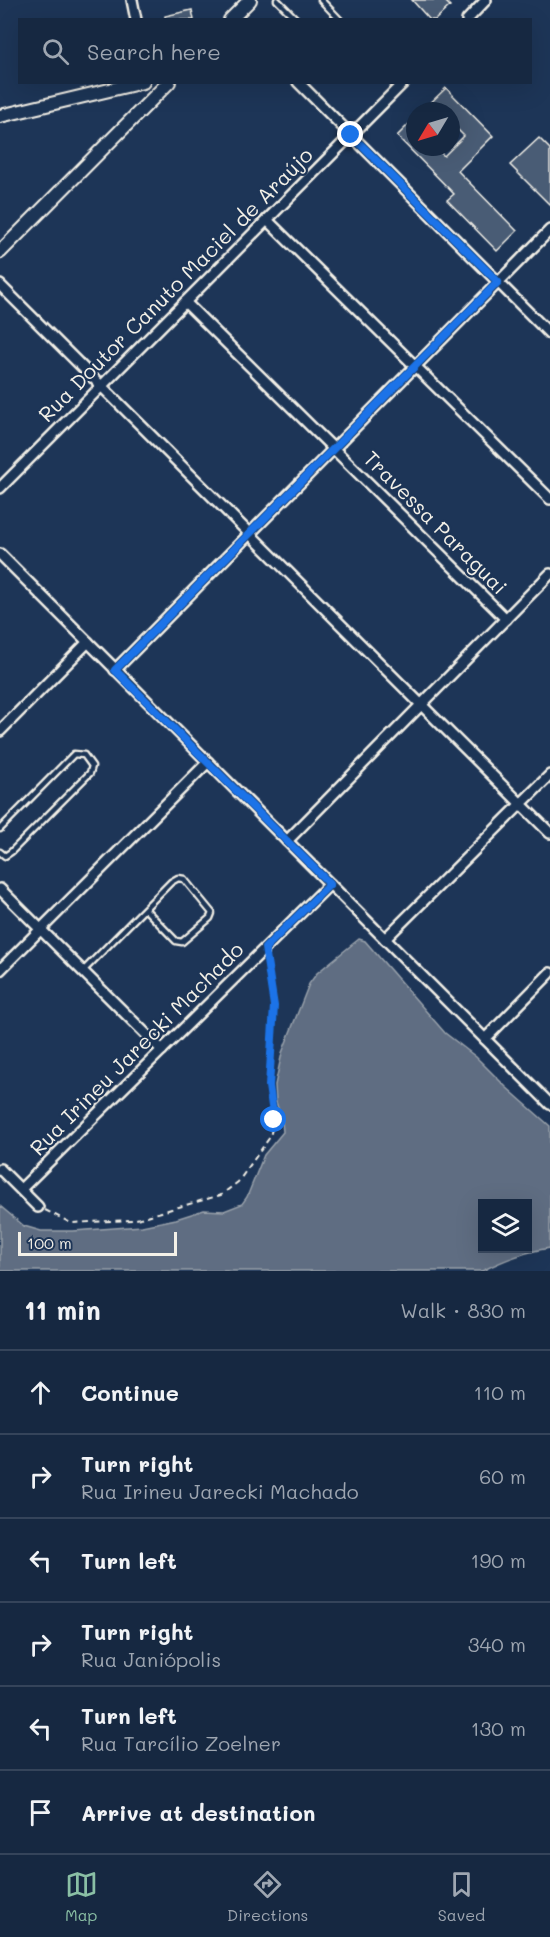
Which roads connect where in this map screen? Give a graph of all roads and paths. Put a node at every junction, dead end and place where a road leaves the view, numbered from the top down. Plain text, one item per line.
1 (132, 0) edge
2 (250, 0) edge
3 (277, 0) edge
4 (321, 0) edge
5 (486, 0) edge
6 (136, 18) edge
7 (233, 18) edge
8 (295, 18) edge
9 (338, 18) edge
10 (469, 18) edge
11 (136, 84) edge
12 (144, 84) edge
13 (300, 84) edge
14 (402, 84) edge
15 (160, 89) edge
16 (0, 116) edge
17 (351, 135) junction
18 (267, 220) junction
19 (550, 230) edge
20 (0, 252) edge
21 (498, 282) junction
22 (0, 285) edge
23 (185, 302) junction
24 (550, 334) edge
25 (415, 366) junction
26 (101, 386) junction
27 (334, 448) junction
28 (0, 488) edge
29 (550, 499) edge
30 (249, 534) junction
31 (0, 554) edge
32 (550, 574) edge
33 (506, 619) junction
34 (88, 642) junction
35 (115, 670) junction
36 (421, 705) junction
37 (0, 731) edge
38 (207, 762) junction
39 (550, 776) edge
40 (521, 804) junction
41 (0, 829) edge
42 (550, 834) edge
43 (287, 841) junction
44 (0, 852) edge
45 (330, 884) junction
46 (0, 889) edge
47 (145, 909) junction
48 (40, 929) junction
49 (385, 939) junction
50 (265, 948) junction
51 (0, 970) edge
52 (83, 971) junction
53 (550, 973) edge
54 (485, 1039) junction
55 (162, 1050) junction
56 (550, 1104) edge
57 (0, 1169) edge
58 (21, 1190) junction
59 (38, 1207) joint

1 - 6 street
2 - 7 street
3 - 8 lane
4 - 9 lane
5 - 10 street
11 - 16 street
12 - 15 street
13 - 17 street
14 - 17 street, Rua Doutor Canuto Maciel de Araújo
15 - 20 street
17 - 18 street, Rua Doutor Canuto Maciel de Araújo
17 - 21 street
18 - 23 street, Rua Doutor Canuto Maciel de Araújo
18 - 25 street
19 - 21 street
21 - 24 street
21 - 25 street
22 - 26 street
23 - 26 street, Rua Doutor Canuto Maciel de Araújo
23 - 27 street, Travessa Paraguai
25 - 27 street
25 - 29 street
26 - 28 street, Rua Doutor Canuto Maciel de Araújo
26 - 30 street
27 - 30 street
27 - 33 street, Travessa Paraguai
30 - 35 street
30 - 36 street
31 - 34 street
32 - 33 street
33 - 36 street
34 - 35 street
34 - 37 street
35 - 38 street
36 - 40 street
36 - 43 street
38 - 43 street
38 - 48 street
39 - 40 street
40 - 42 street
40 - 49 street
41 - 44 lane
43 - 45 street
45 - 49 street
45 - 50 street, Rua Irineu Jarecki Machado
46 - 48 street
47 - 47 lane
47 - 52 lane
48 - 51 street
48 - 52 street
49 - 54 street
50 - 55 street, Rua Irineu Jarecki Machado
50 - 59 path
52 - 55 street
53 - 54 street
54 - 56 street
55 - 58 street, Rua Irineu Jarecki Machado
57 - 58 street
58 - 59 street

